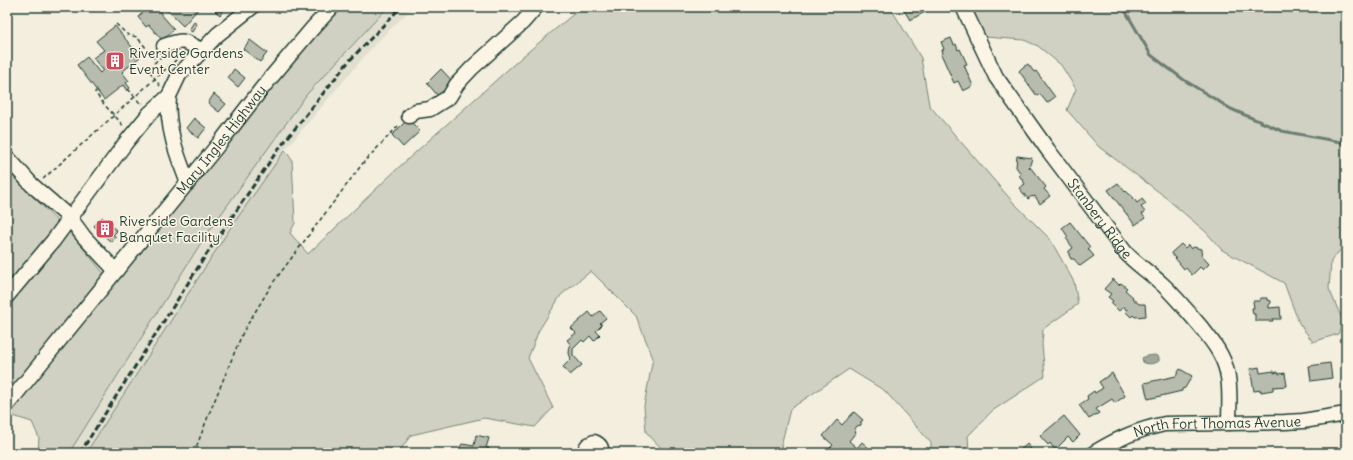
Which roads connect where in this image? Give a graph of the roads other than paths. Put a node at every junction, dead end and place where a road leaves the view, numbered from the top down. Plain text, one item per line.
1 (252, 7) edge
2 (332, 7) edge
3 (536, 7) edge
4 (963, 7) edge
5 (197, 48) junction
6 (164, 51) road end
7 (164, 91) junction
8 (409, 116) road end
9 (7, 157) edge
10 (188, 183) junction
11 (70, 218) junction
12 (116, 271) junction
13 (7, 296) edge
14 (7, 405) edge
15 (1346, 414) edge
16 (1229, 423) junction
17 (587, 453) edge
18 (605, 453) edge
19 (1094, 453) edge

1 - 5 street
2 - 10 street, Mary Ingles Highway
3 - 8 street
4 - 16 street, Stanbery Ridge
5 - 6 street
5 - 7 street
7 - 10 street
7 - 11 street
9 - 11 street
10 - 12 street, Mary Ingles Highway
11 - 12 street
11 - 13 street
12 - 14 street, Mary Ingles Highway
15 - 16 street, North Fort Thomas Avenue
16 - 19 street, North Fort Thomas Avenue
17 - 18 street

